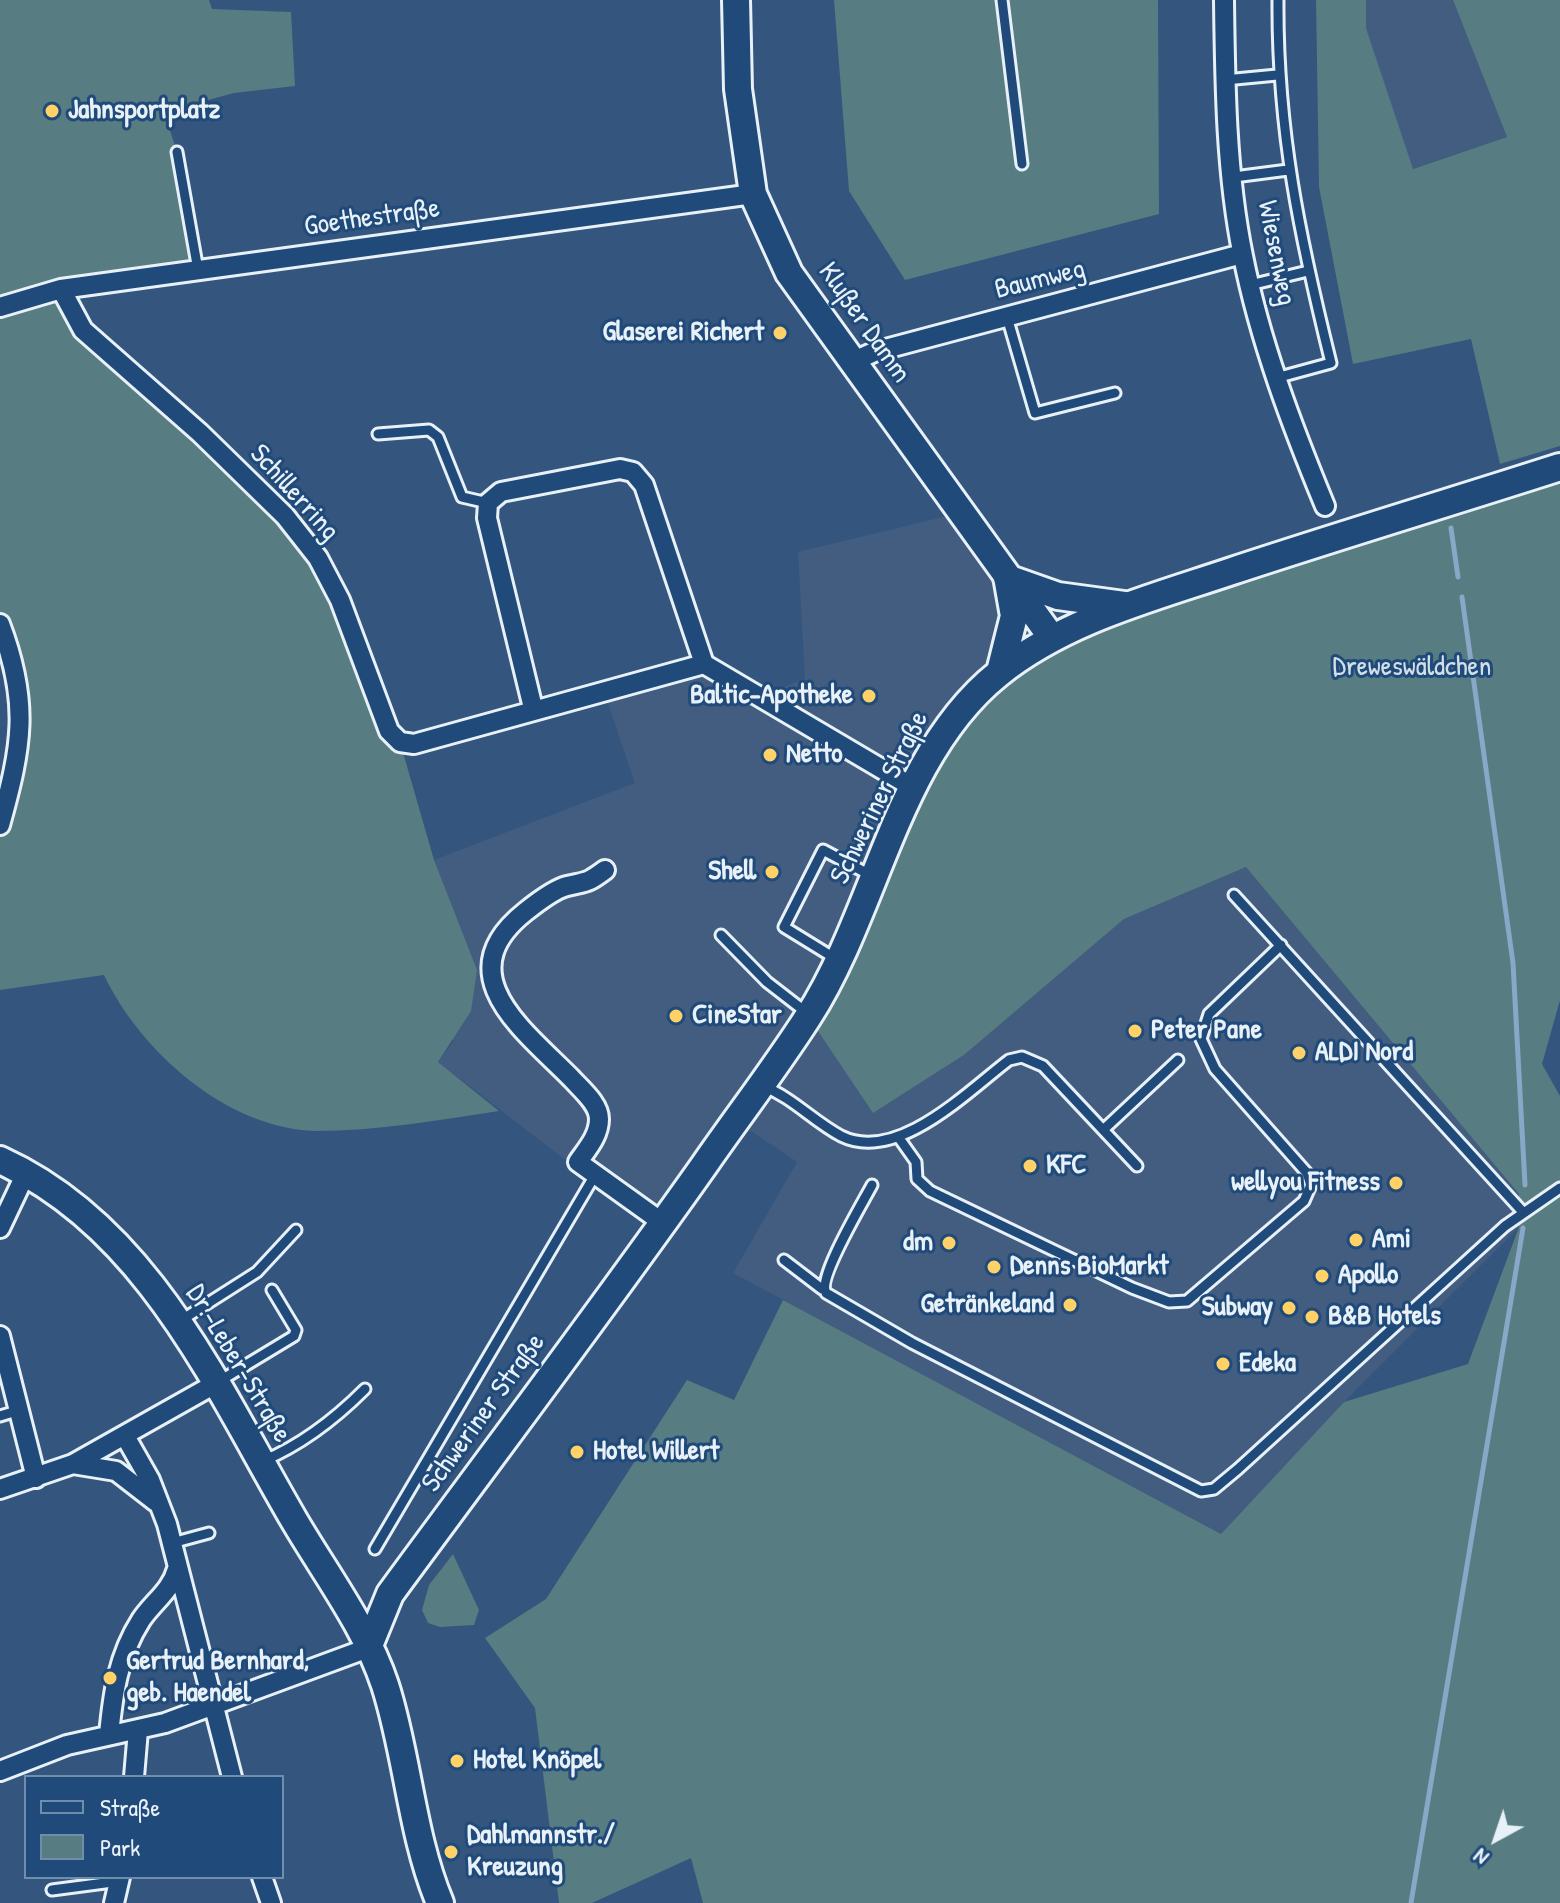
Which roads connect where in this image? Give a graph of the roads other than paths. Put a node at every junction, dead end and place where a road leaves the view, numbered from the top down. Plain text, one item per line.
1 (736, 0) edge
2 (1002, 0) edge
3 (1224, 0) edge
4 (1278, 0) edge
5 (1277, 75) junction
6 (1225, 80) junction
7 (177, 152) dead end
8 (1022, 164) dead end
9 (1288, 170) junction
10 (1234, 177) junction
11 (753, 194) junction
12 (1242, 254) junction
13 (198, 270) junction
14 (1308, 271) junction
15 (1250, 285) junction
16 (61, 289) junction
17 (0, 307) edge
18 (1007, 317) junction
19 (852, 362) junction
20 (1276, 378) junction
21 (1115, 393) dead end
22 (378, 434) dead end
23 (1560, 467) edge
24 (488, 503) junction
25 (1325, 506) dead end
26 (1007, 578) junction
27 (1128, 606) junction
28 (0, 624) edge
29 (1052, 638) junction
30 (704, 664) junction
31 (1000, 672) junction
32 (533, 708) junction
33 (7, 771) edge
34 (914, 788) junction
35 (0, 825) edge
36 (605, 870) dead end
37 (875, 877) junction
38 (1234, 895) dead end
39 (721, 935) dead end
40 (1281, 945) junction
41 (840, 961) junction
42 (810, 1015) junction
43 (1178, 1060) dead end
44 (761, 1085) junction
45 (1103, 1130) junction
46 (899, 1138) junction
47 (0, 1160) edge
48 (1137, 1166) dead end
49 (26, 1173) junction
50 (595, 1175) junction
51 (872, 1185) dead end
52 (1560, 1188) edge
53 (1522, 1211) junction
54 (663, 1223) junction
55 (0, 1228) edge
56 (296, 1230) dead end
57 (784, 1260) dead end
58 (822, 1289) junction
59 (272, 1290) dead end
60 (179, 1322) junction
61 (0, 1336) edge
62 (215, 1384) junction
63 (365, 1389) dead end
64 (20, 1410) junction
65 (0, 1416) edge
66 (125, 1436) junction
67 (260, 1462) junction
68 (73, 1464) junction
69 (36, 1478) junction
70 (0, 1489) edge
71 (161, 1507) junction
72 (209, 1533) dead end
73 (172, 1543) junction
74 (375, 1549) dead end
75 (177, 1569) junction
76 (159, 1598) junction
77 (186, 1607) junction
78 (368, 1648) junction
79 (213, 1706) junction
80 (138, 1730) junction
81 (109, 1735) junction
82 (0, 1771) edge
83 (134, 1775) edge
84 (231, 1775) edge
85 (120, 1879) edge
86 (263, 1879) edge
87 (52, 1890) dead end
88 (114, 1903) edge
89 (271, 1903) edge
90 (440, 1903) edge

1 - 11 main road, Klußer Damm
2 - 8 lane
3 - 6 street, Wiesenweg
4 - 5 lane
5 - 6 lane
5 - 9 lane
6 - 10 street, Wiesenweg
7 - 13 lane
9 - 10 lane
9 - 14 lane
10 - 12 street, Wiesenweg
11 - 13 street, Goethestraße
11 - 19 main road, Klußer Damm
12 - 15 street, Wiesenweg
12 - 18 street, Baumweg
13 - 16 street, Goethestraße
14 - 15 lane
14 - 20 lane
15 - 20 street, Wiesenweg
16 - 17 street, Goethestraße
16 - 32 street, Schillerring
18 - 19 street, Baumweg
18 - 21 lane
19 - 26 main road, Klußer Damm
20 - 25 street, Wiesenweg
22 - 24 lane
23 - 27 main road, Schweriner Straße
24 - 30 street
24 - 32 street
26 - 27 main road
26 - 29 main road, Klußer Damm
26 - 31 main road
27 - 29 main road, Schweriner Straße
28 - 33 street
29 - 31 main road, Schweriner Straße
30 - 32 street, Schillerring
30 - 34 street
31 - 34 main road, Schweriner Straße
33 - 35 street
34 - 37 main road, Schweriner Straße
36 - 50 street
37 - 41 main road, Schweriner Straße
37 - 41 lane
38 - 40 lane
39 - 42 lane
40 - 46 lane
40 - 53 lane
41 - 42 main road, Schweriner Straße
42 - 44 main road, Schweriner Straße
43 - 45 lane
44 - 46 lane
44 - 54 main road, Schweriner Straße
45 - 46 lane
45 - 48 lane
47 - 49 main road, Dr.-Leber-Straße
49 - 55 street
49 - 60 main road, Dr.-Leber-Straße
50 - 54 street
50 - 74 lane
51 - 58 lane
52 - 53 lane
53 - 58 lane
54 - 78 main road, Schweriner Straße
56 - 60 lane
57 - 58 lane
59 - 62 lane
60 - 62 main road, Dr.-Leber-Straße
61 - 64 street
62 - 66 street
62 - 67 main road, Dr.-Leber-Straße
63 - 67 lane
64 - 65 lane
64 - 69 street
66 - 68 street
66 - 71 street
67 - 78 main road, Dr.-Leber-Straße
68 - 69 street
68 - 71 street
69 - 70 street
71 - 73 street
72 - 73 lane
73 - 75 street
75 - 76 street
75 - 77 street
76 - 77 street
76 - 81 street
77 - 79 street
78 - 79 street
78 - 90 main road, Dr.-Leber-Straße
79 - 80 street
79 - 84 street
80 - 81 street
80 - 83 street
81 - 82 street
85 - 87 lane
85 - 88 street
86 - 89 street

